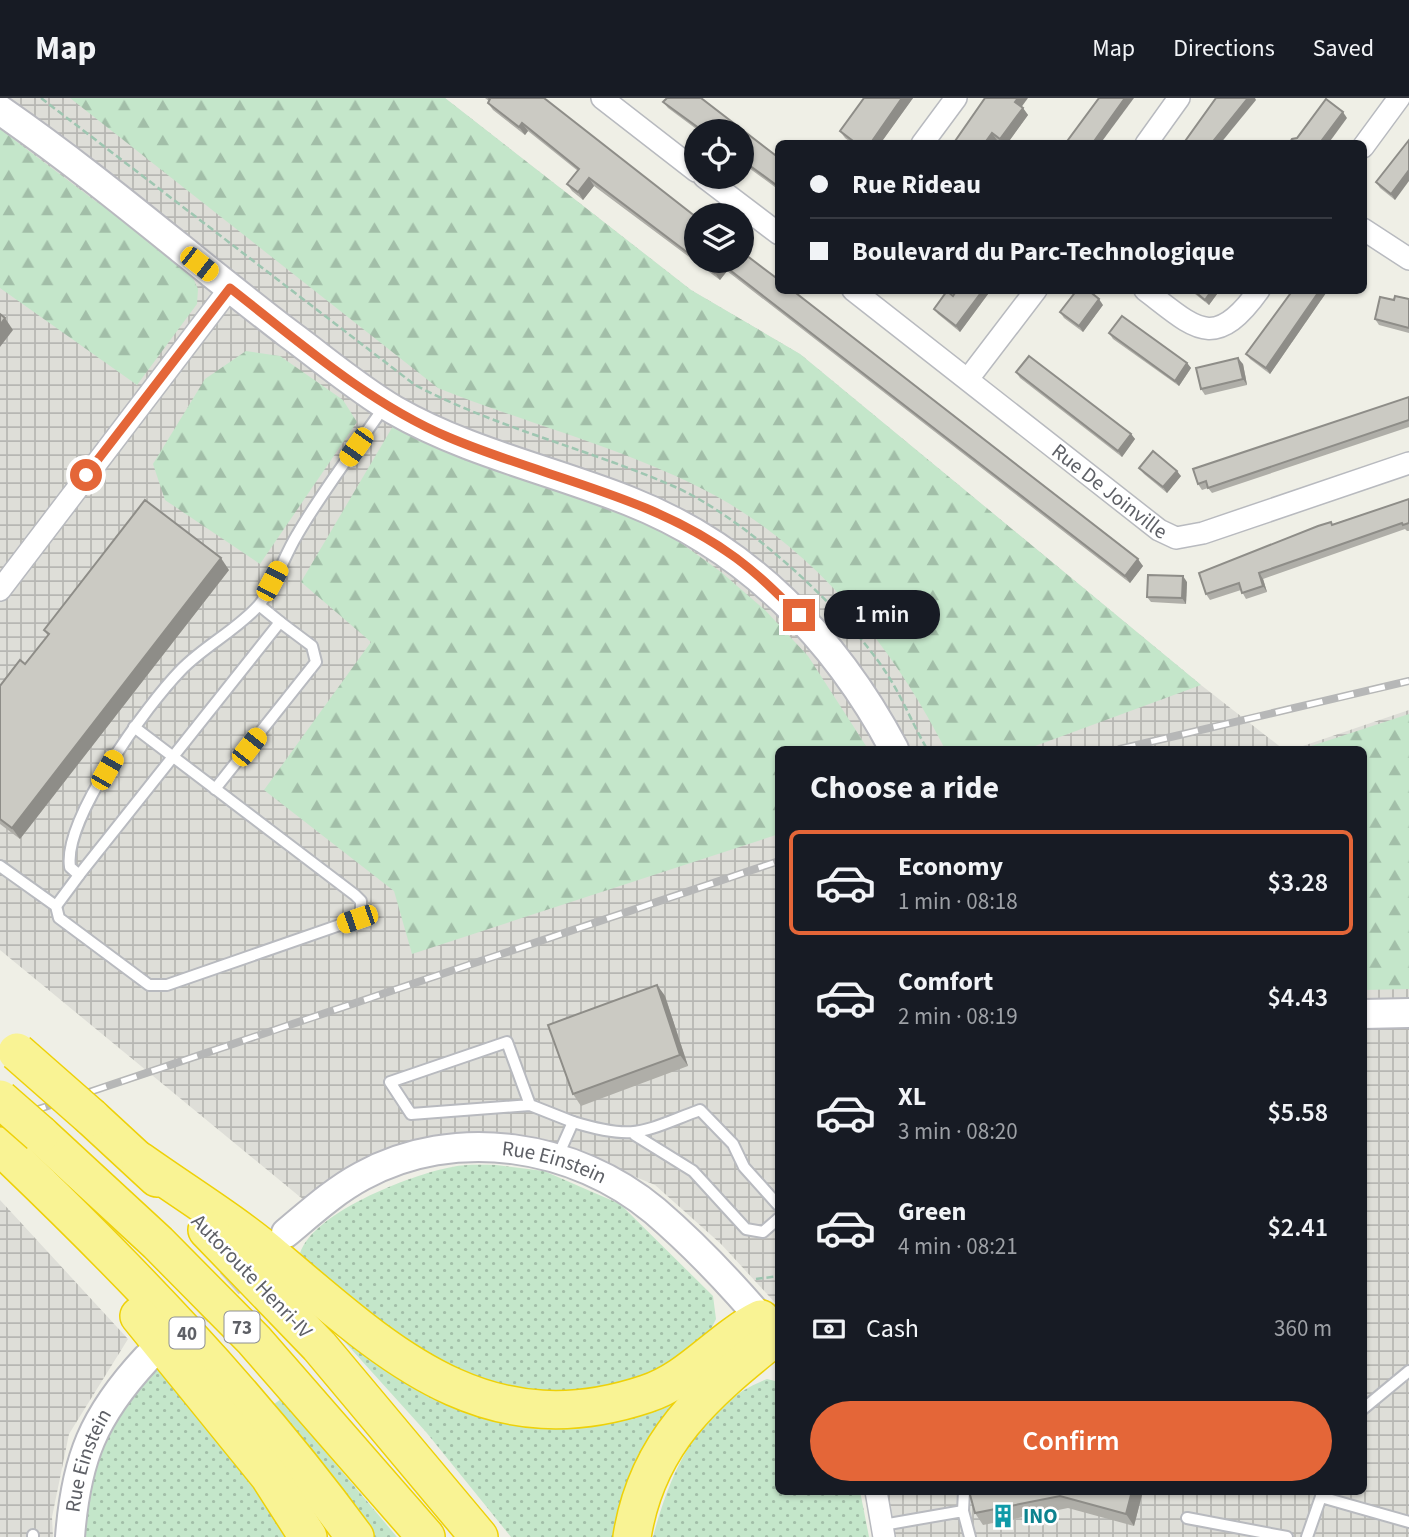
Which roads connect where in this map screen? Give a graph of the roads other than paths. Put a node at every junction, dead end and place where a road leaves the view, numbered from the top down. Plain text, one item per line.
1 (956, 98) edge
2 (1179, 98) edge
3 (1399, 98) edge
4 (615, 102) edge
5 (0, 110) edge
6 (925, 140) edge
7 (1149, 140) edge
8 (1367, 142) edge
9 (684, 161) edge
10 (720, 189) edge
11 (775, 231) edge
12 (1367, 232) edge
13 (1409, 259) edge
14 (230, 288) junction
15 (858, 294) edge
16 (1033, 294) edge
17 (1150, 294) edge
18 (1256, 294) edge
19 (968, 379) junction
20 (386, 404) junction
21 (1409, 463) edge
22 (0, 590) edge
23 (259, 605) junction
24 (280, 622) junction
25 (134, 727) junction
26 (892, 746) edge
27 (173, 756) junction
28 (215, 789) junction
29 (0, 866) edge
30 (79, 875) junction
31 (56, 906) junction
32 (1409, 1013) edge
33 (1367, 1014) edge
34 (8, 1046) edge
35 (0, 1099) edge
36 (530, 1105) junction
37 (573, 1122) junction
38 (635, 1135) junction
39 (0, 1146) edge
40 (557, 1158) junction
41 (140, 1161) junction
42 (0, 1167) edge
43 (775, 1202) edge
44 (775, 1222) edge
45 (286, 1233) dead end
46 (775, 1327) edge
47 (146, 1358) tunnel mouth
48 (1409, 1371) edge
49 (1367, 1406) edge
50 (877, 1495) edge
51 (964, 1495) edge
52 (1322, 1495) edge
53 (1325, 1495) edge
54 (963, 1511) junction
55 (1186, 1518) dead end
56 (1409, 1522) edge
57 (883, 1531) edge
58 (70, 1537) edge
59 (308, 1537) edge
60 (355, 1537) edge
61 (426, 1537) edge
62 (479, 1537) edge
63 (632, 1537) edge
64 (970, 1537) edge
65 (1287, 1537) edge
66 (1307, 1537) edge

1 - 6 street
2 - 7 street
3 - 8 street
4 - 9 street
5 - 14 street
10 - 11 street
12 - 13 street
14 - 20 street
14 - 22 street
15 - 19 street, Rue De Joinville
16 - 19 street
17 - 18 street
19 - 21 street, Rue De Joinville
20 - 23 lane
20 - 26 street
23 - 24 lane
23 - 25 lane
24 - 27 lane
24 - 28 lane
25 - 27 lane
25 - 30 lane
27 - 28 lane
27 - 30 lane
28 - 31 lane
29 - 31 lane
30 - 31 lane
32 - 33 street
34 - 41 highway, Autoroute Henri-IV, bridge
35 - 61 highway, Autoroute Henri-IV / 73, bridge
36 - 36 lane
36 - 37 lane
37 - 38 lane
37 - 40 lane
38 - 43 lane
38 - 44 lane
39 - 60 highway, 40
40 - 45 street, Rue Einstein
40 - 46 street, Rue Einstein
41 - 46 highway
41 - 62 highway, Autoroute Henri-IV
42 - 59 highway
46 - 63 highway
47 - 58 street, Rue Einstein
48 - 49 lane
50 - 57 street
51 - 54 lane
52 - 66 lane
53 - 56 lane
54 - 57 lane
54 - 64 lane
55 - 65 lane

